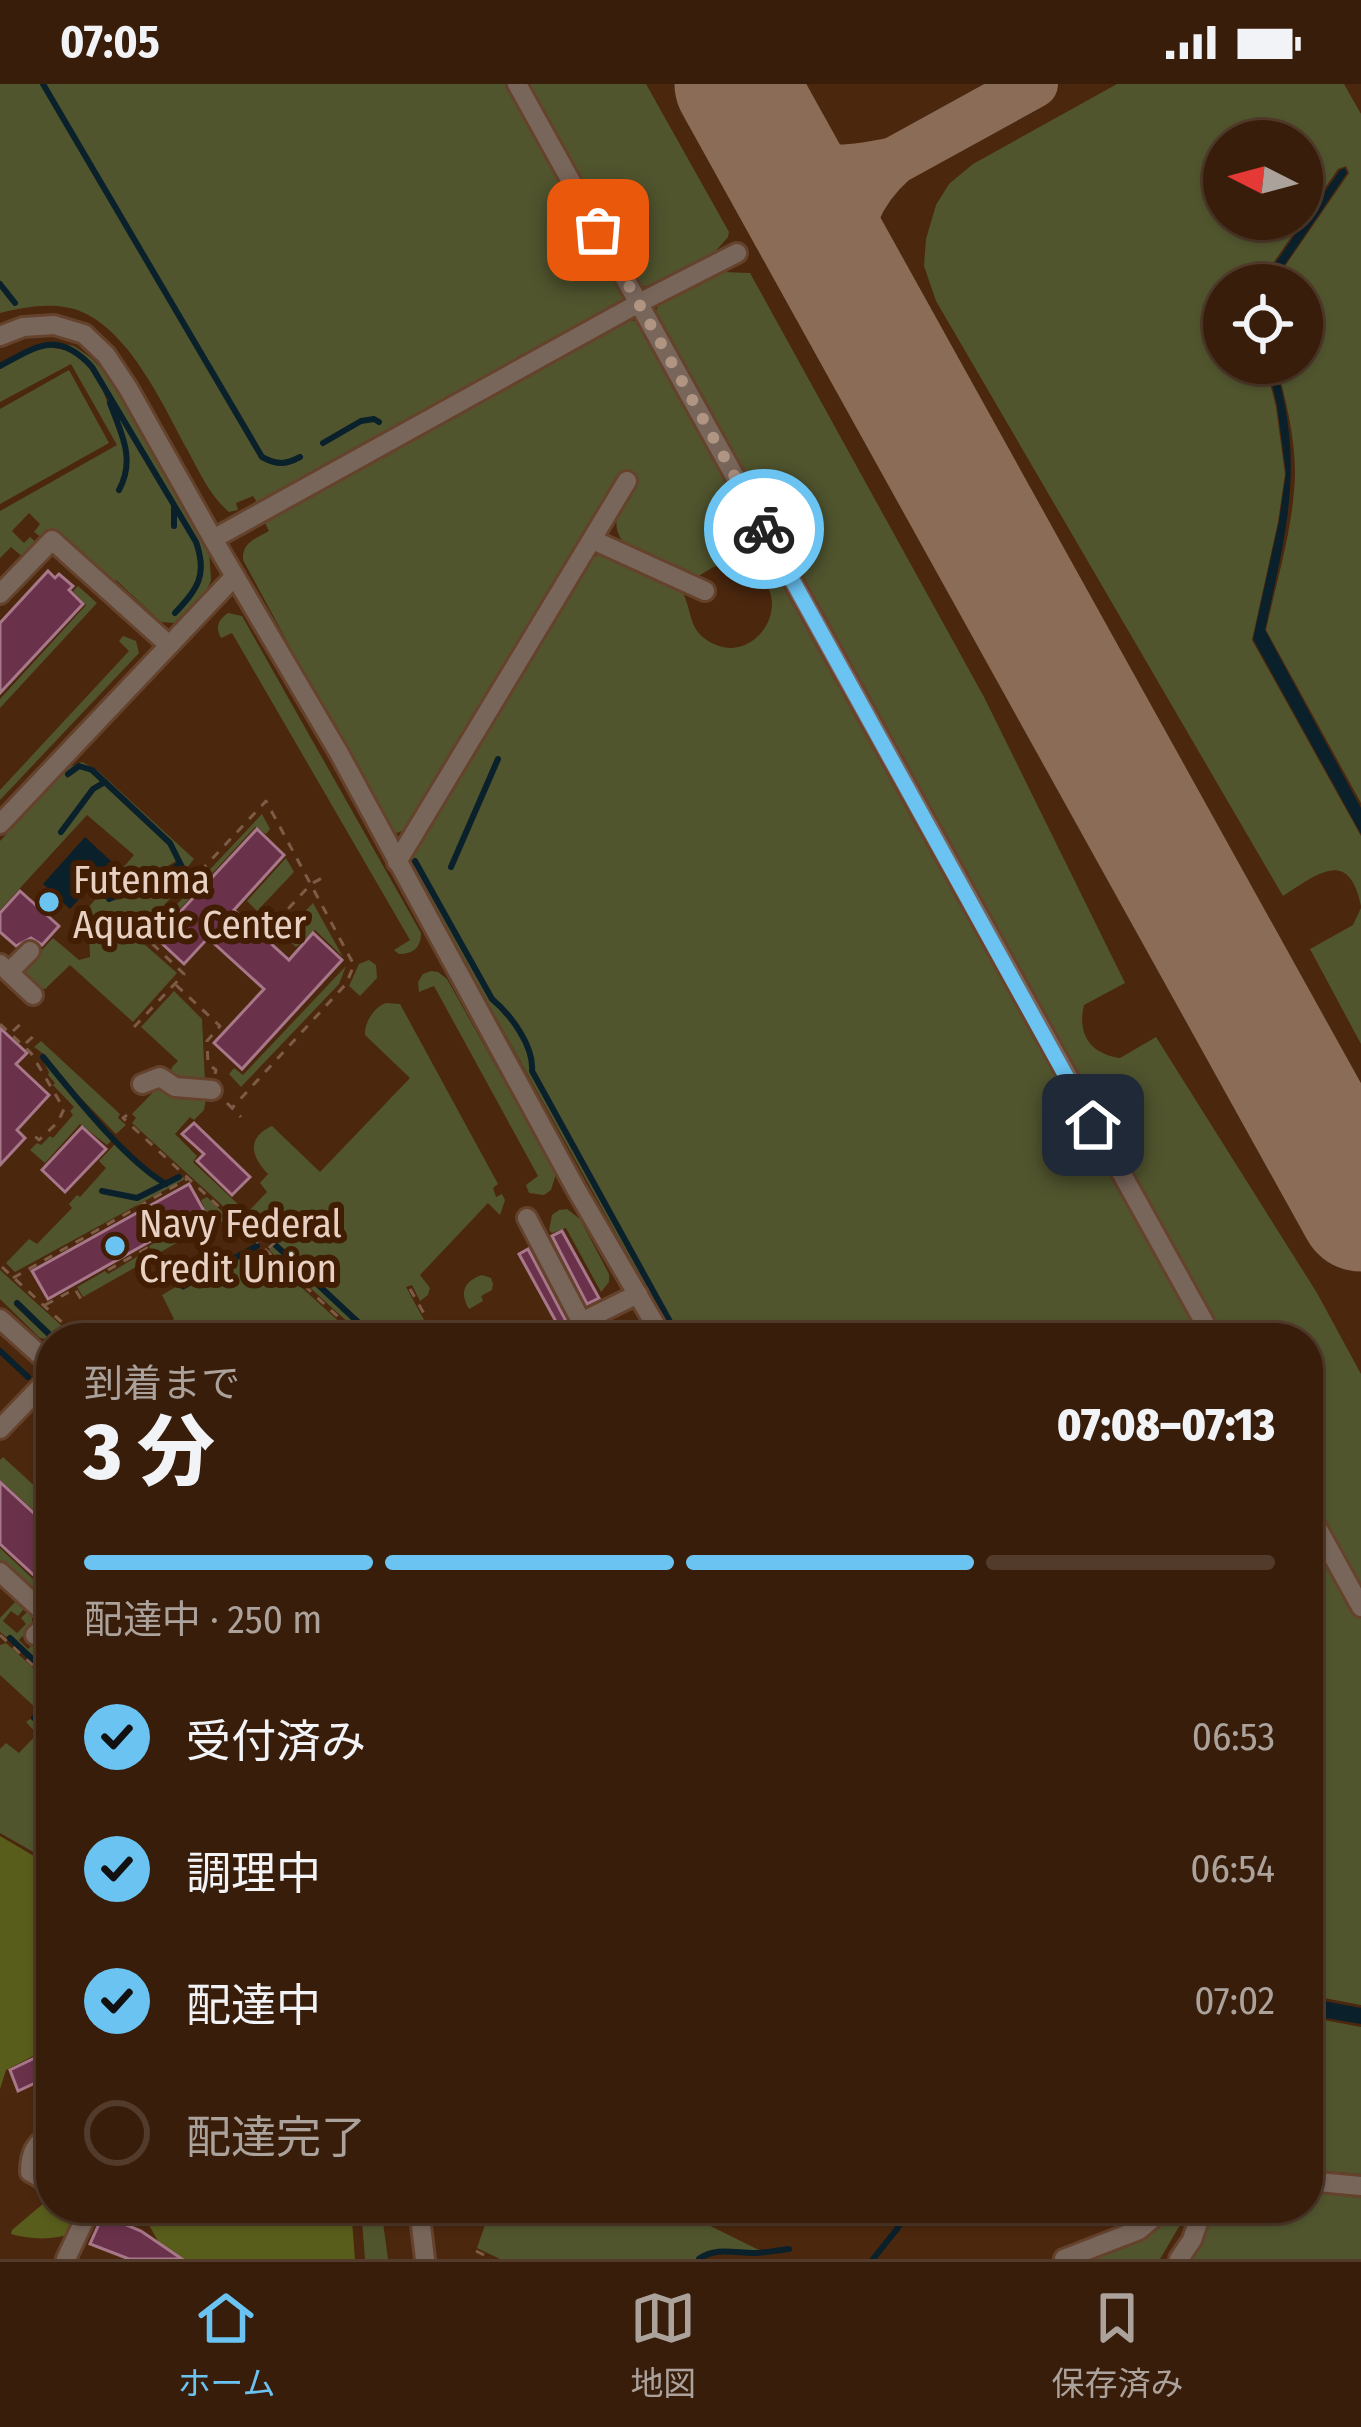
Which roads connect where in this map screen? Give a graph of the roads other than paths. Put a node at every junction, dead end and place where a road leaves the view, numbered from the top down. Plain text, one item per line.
1 (517, 84) edge
2 (737, 253) dead end
3 (639, 303) junction
4 (0, 337) edge
5 (627, 481) dead end
6 (213, 539) junction
7 (593, 540) junction
8 (235, 576) junction
9 (705, 592) dead end
10 (0, 594) edge
11 (169, 645) junction
12 (0, 824) edge
13 (397, 862) junction
14 (30, 951) dead end
15 (4, 968) edge
16 (33, 995) dead end
17 (142, 1084) dead end
18 (212, 1090) road end
19 (527, 1218) dead end
20 (638, 1294) junction
21 (0, 1319) edge
22 (582, 1323) edge
23 (596, 1323) edge
24 (652, 1323) edge
25 (1205, 1323) edge
26 (36, 1351) edge
27 (36, 1392) edge
28 (0, 1429) edge
29 (1323, 1538) edge
30 (0, 1572) edge
31 (36, 1605) edge
32 (1361, 1606) edge
33 (36, 2144) edge
34 (36, 2175) edge
35 (1323, 2182) edge
36 (1361, 2186) edge
37 (83, 2223) edge
38 (421, 2223) edge
39 (1147, 2223) edge
40 (1198, 2223) edge
41 (66, 2259) edge
42 (425, 2259) edge
43 (1064, 2259) edge
44 (1180, 2259) edge

1 - 3 street
2 - 3 street
3 - 6 street
3 - 25 street
4 - 6 street
5 - 7 street
6 - 8 street
7 - 9 street
7 - 13 street
8 - 11 street
8 - 13 street
10 - 11 street
11 - 12 street
13 - 20 street
14 - 15 street
15 - 16 street
17 - 18 street
19 - 22 street
20 - 23 street
20 - 24 street
21 - 26 street
27 - 28 street
29 - 32 street
30 - 31 street
33 - 34 street
35 - 36 street
37 - 41 street
38 - 42 street
39 - 43 street
40 - 44 street

